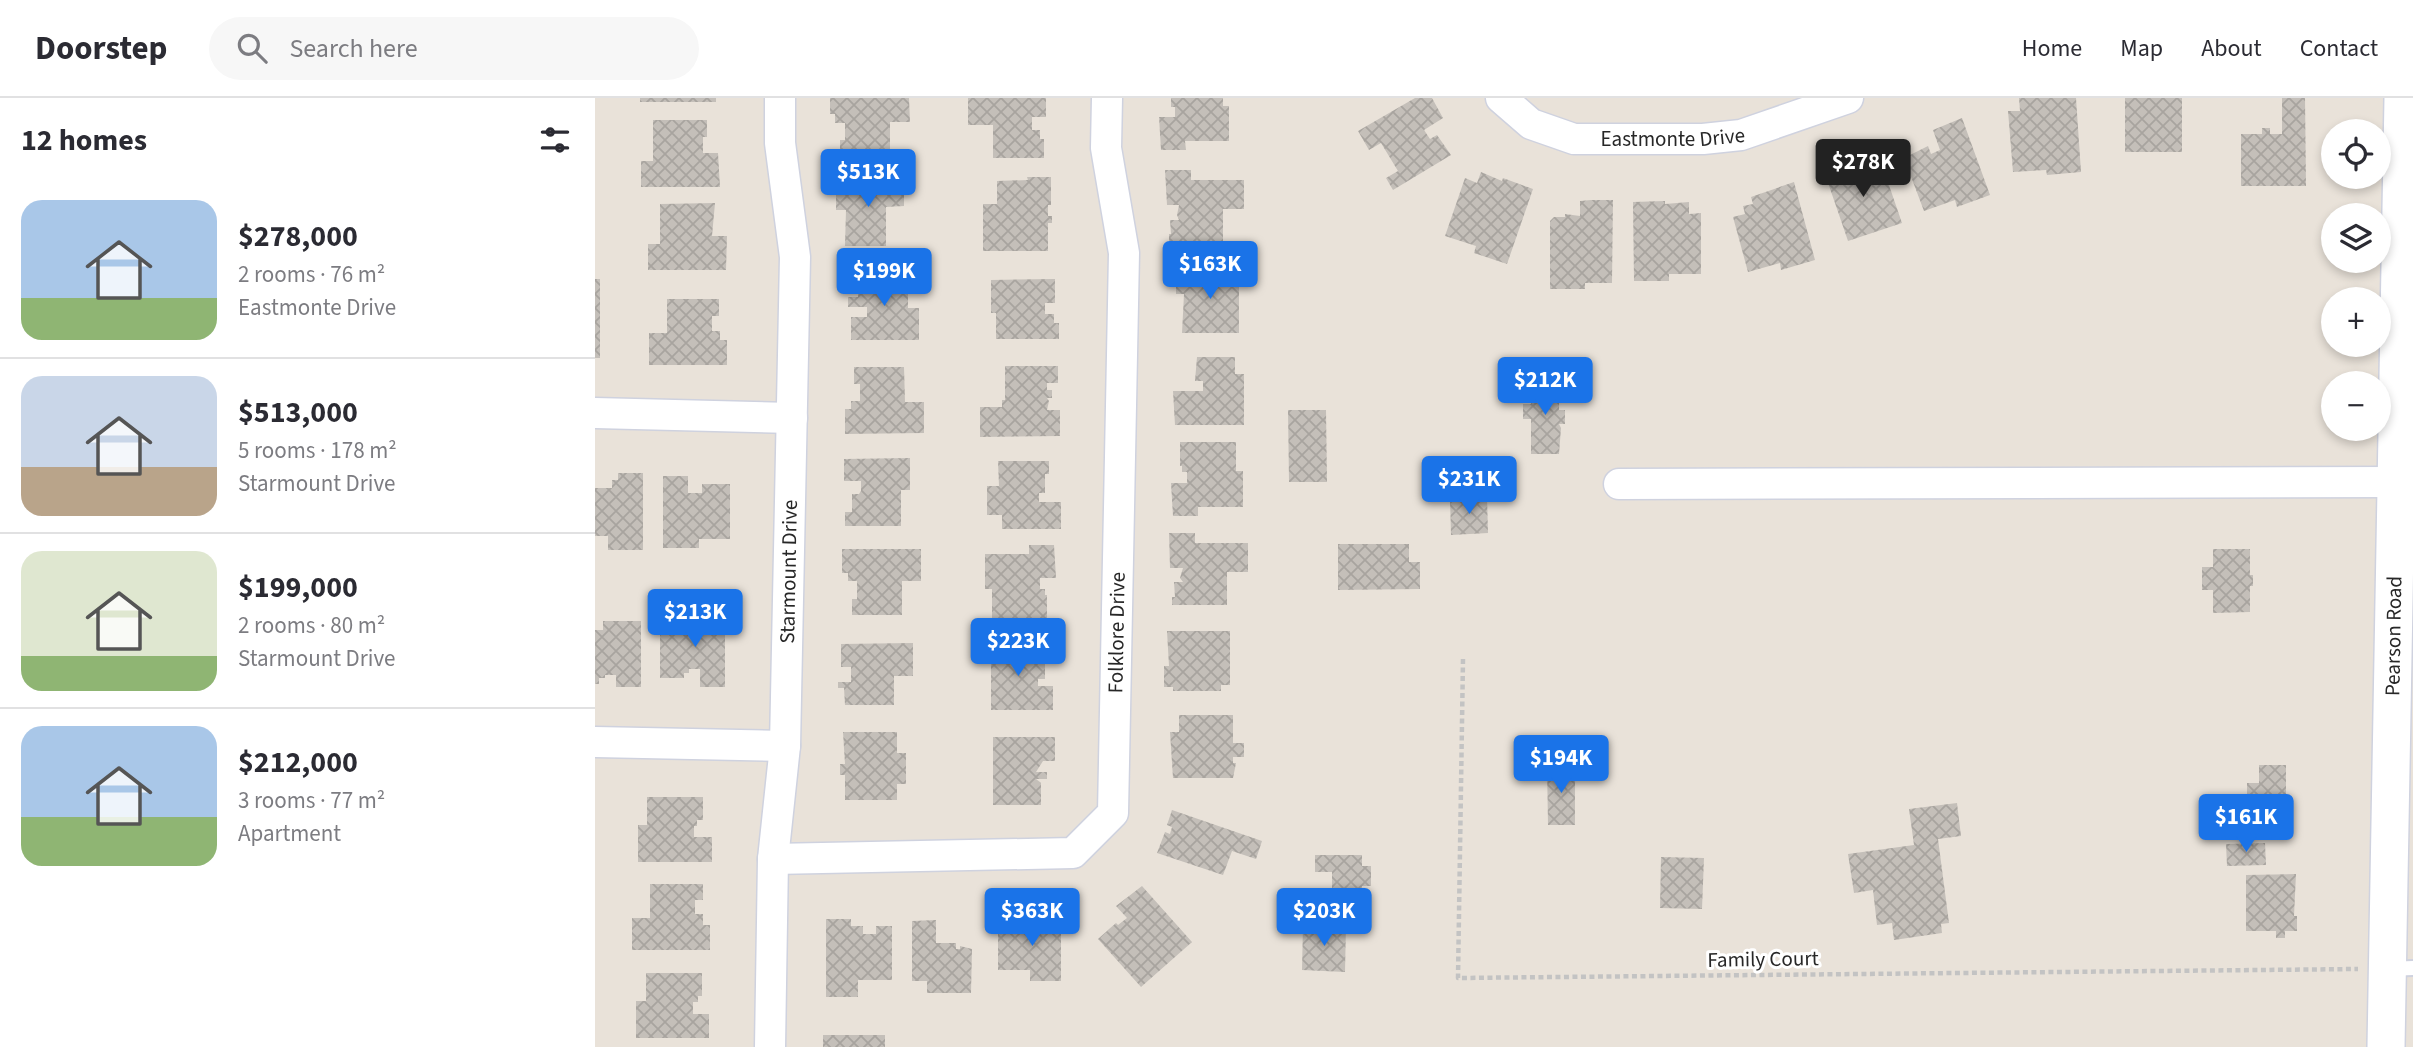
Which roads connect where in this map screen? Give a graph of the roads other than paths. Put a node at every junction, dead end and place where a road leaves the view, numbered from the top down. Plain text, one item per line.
1 (781, 98) edge
2 (1107, 98) edge
3 (1501, 98) edge
4 (1848, 98) edge
5 (2403, 98) edge
6 (595, 413) edge
7 (792, 418) junction
8 (2397, 482) junction
9 (1619, 484) dead end
10 (2403, 608) edge
11 (595, 742) edge
12 (785, 746) junction
13 (773, 859) junction
14 (2400, 969) edge
15 (770, 1047) edge
16 (2386, 1047) edge

1 - 7 street, Starmount Drive
2 - 13 street, Folklore Drive
3 - 4 street, Eastmonte Drive
5 - 8 street, Pearson Road
6 - 7 street
7 - 12 street, Starmount Drive
8 - 9 street
8 - 10 street, Pearson Road
10 - 14 street, Pearson Road
11 - 12 street
12 - 13 street, Starmount Drive
13 - 15 street, Starmount Drive
14 - 16 street, Pearson Road

